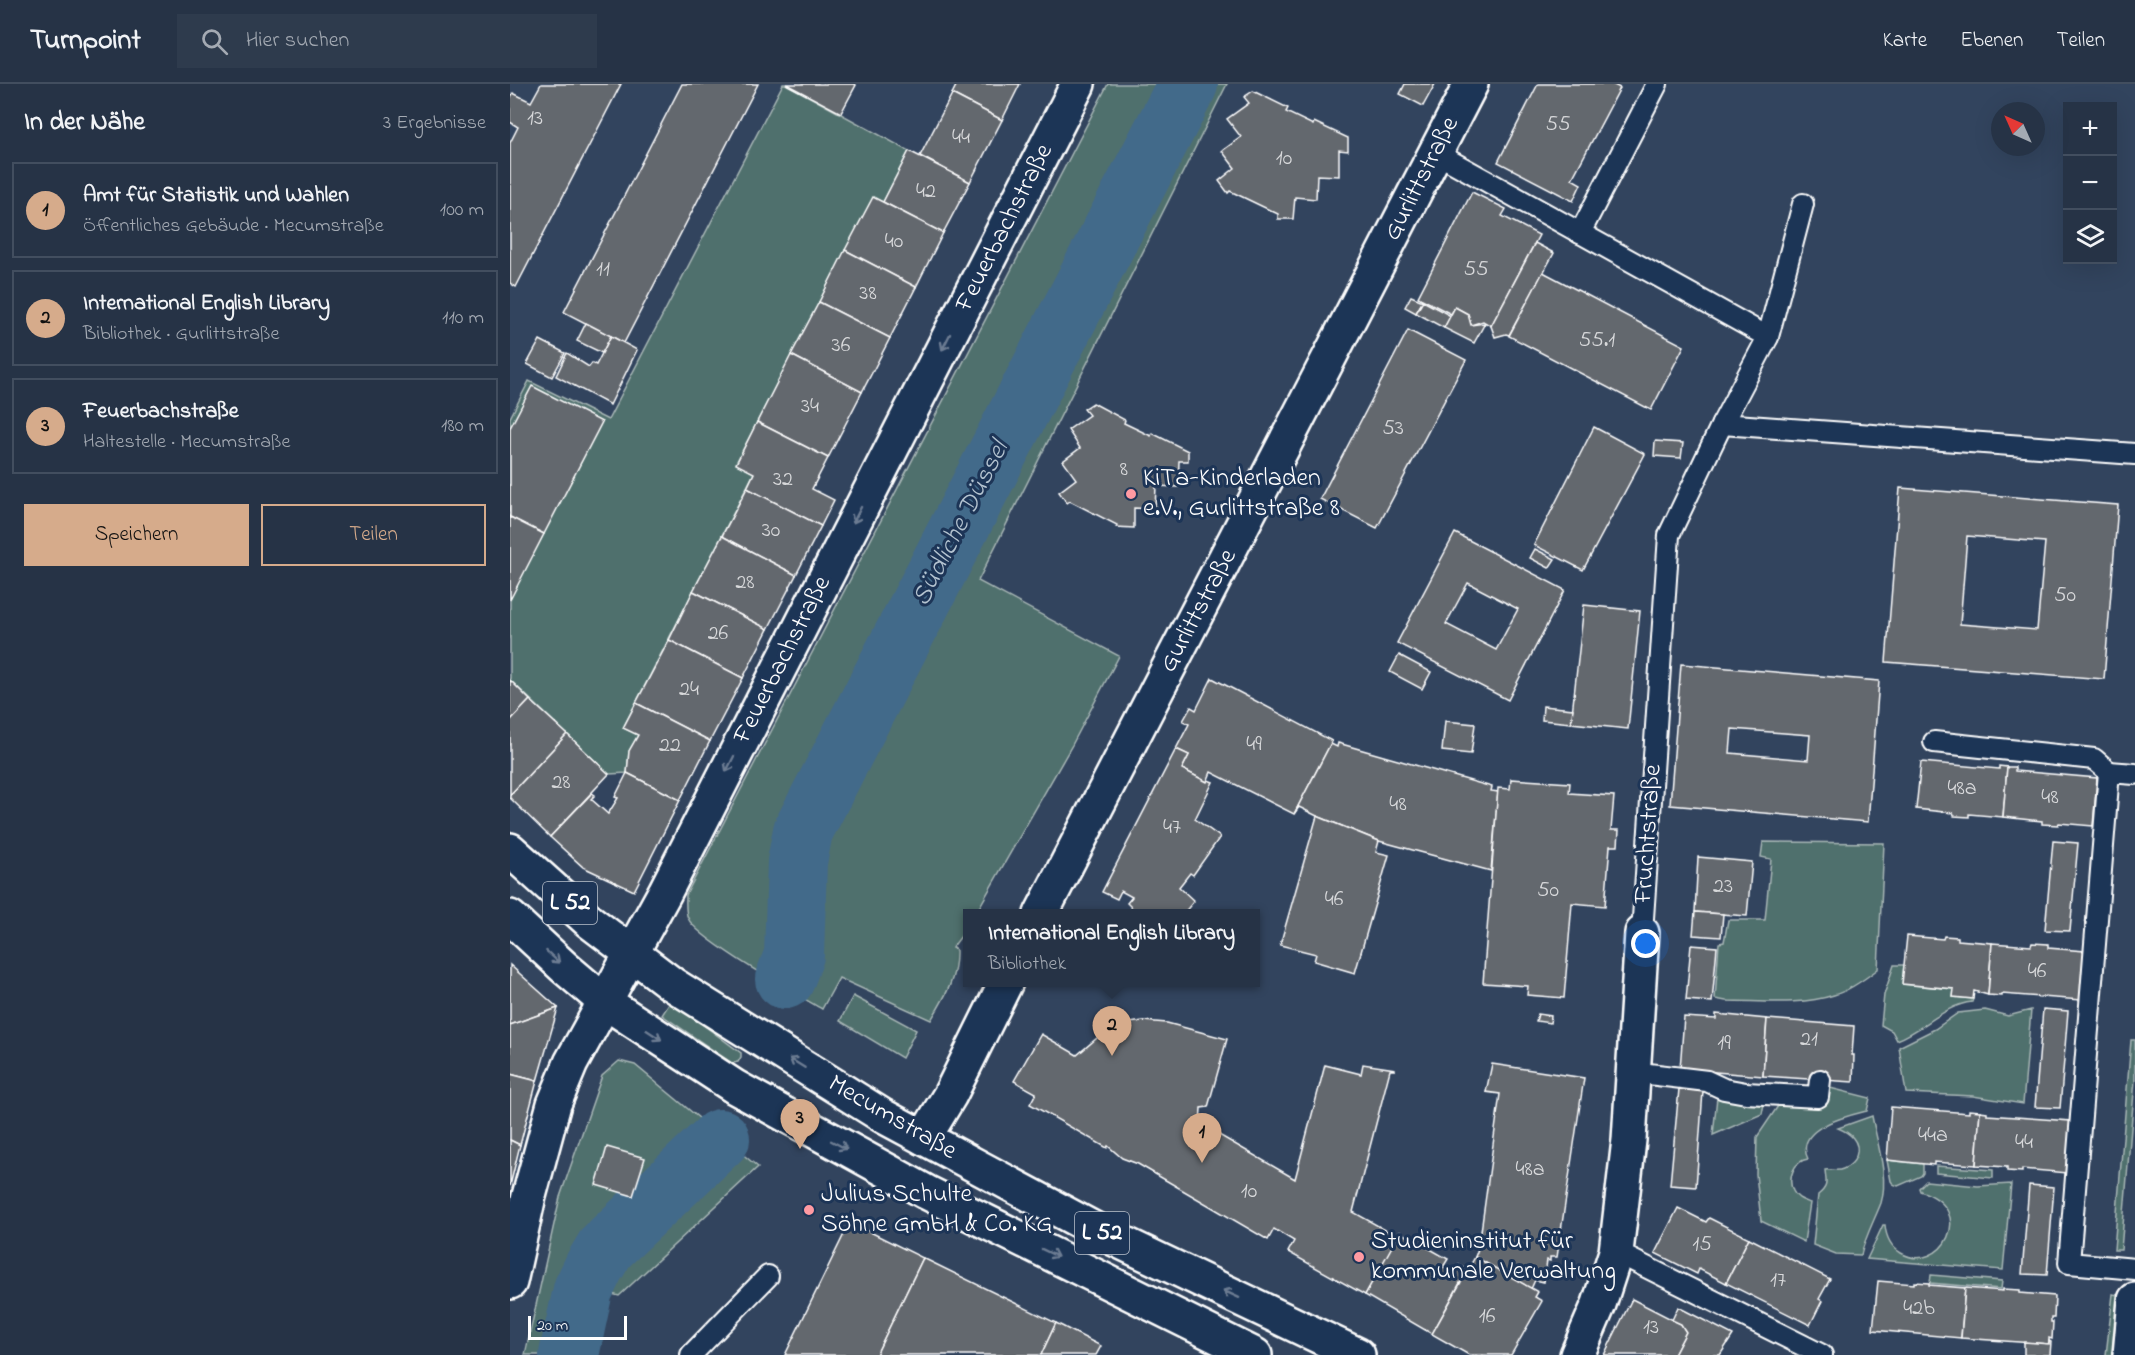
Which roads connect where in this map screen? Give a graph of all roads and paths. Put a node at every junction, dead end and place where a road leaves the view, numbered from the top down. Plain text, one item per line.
1 (1078, 84) edge
2 (1472, 84) edge
3 (1657, 84) edge
4 (1436, 153) junction
5 (1803, 204) dead end
6 (1580, 233) junction
7 (1768, 337) junction
8 (1722, 424) junction
9 (2135, 454) edge
10 (1934, 742) dead end
11 (2109, 772) junction
12 (2135, 774) edge
13 (510, 850) edge
14 (1044, 909) edge
15 (510, 917) edge
16 (1642, 933) joint
17 (632, 954) junction
18 (1004, 987) edge
19 (605, 1002) junction
20 (1632, 1072) junction
21 (1820, 1080) dead end
22 (924, 1138) junction
23 (1616, 1252) junction
24 (2135, 1269) edge
25 (768, 1276) dead end
26 (510, 1282) edge
27 (2135, 1300) edge
28 (692, 1355) edge
29 (1255, 1355) edge
30 (1358, 1355) edge
31 (1577, 1355) edge
32 (1822, 1355) edge
33 (2130, 1355) edge

1 -> 17 street, Feuerbachstraße
2 - 4 street, Gurlittstraße
3 - 6 lane
4 - 6 lane
4 - 14 street, Gurlittstraße
5 - 7 lane, Fruchtstraße
6 - 7 lane
7 - 8 lane, Fruchtstraße
8 - 9 lane
8 - 16 lane, Fruchtstraße
10 - 11 lane
11 - 12 lane
11 - 24 lane
13 - 17 street, L 52
15 -> 19 street, L 52
16 - 20 street, Fruchtstraße
17 - 19 street, Feuerbachstraße
22 -> 17 street, Mecumstraße / L 52
18 - 22 street
19 - 26 street, Feuerbachstraße
19 -> 29 street, Mecumstraße / L 52
20 - 21 lane
20 - 23 street, Fruchtstraße
30 -> 22 street, Mecumstraße / L 52
23 - 31 street, Fruchtstraße
23 - 32 lane
25 - 28 lane
27 - 33 street

